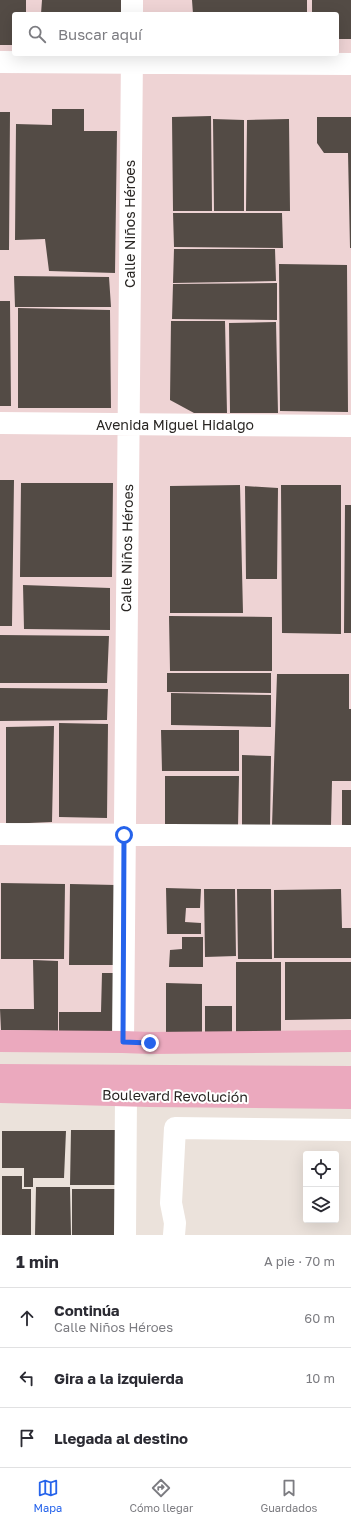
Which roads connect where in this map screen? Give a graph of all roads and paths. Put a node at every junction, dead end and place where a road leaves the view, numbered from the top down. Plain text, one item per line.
1 (132, 0) edge
2 (132, 12) edge
3 (132, 58) edge
4 (0, 62) edge
5 (351, 64) edge
6 (0, 423) edge
7 (128, 424) junction
8 (351, 426) edge
9 (0, 834) edge
10 (124, 835) junction
11 (351, 836) edge
12 (351, 1041) edge
13 (0, 1042) edge
14 (123, 1042) junction
15 (0, 1060) edge
16 (351, 1062) edge
17 (0, 1075) edge
18 (351, 1077) edge
19 (0, 1092) edge
20 (126, 1096) junction
21 (351, 1098) edge
22 (351, 1130) edge
23 (125, 1235) edge
24 (174, 1235) edge

1 - 2 street
3 - 4 street
3 - 5 street
3 - 7 street, Calle Niños Héroes
6 - 7 street, Avenida Miguel Hidalgo
7 - 8 street, Avenida Miguel Hidalgo
7 - 10 street, Calle Niños Héroes
9 - 10 street
10 - 11 street
10 - 14 street, Calle Niños Héroes
12 - 14 main road
13 - 14 main road
15 - 16 main road
17 - 18 main road, Boulevard Revolución
19 - 20 main road, Boulevard Revolución
20 - 21 main road, Boulevard Revolución
20 - 23 street
22 - 24 street

